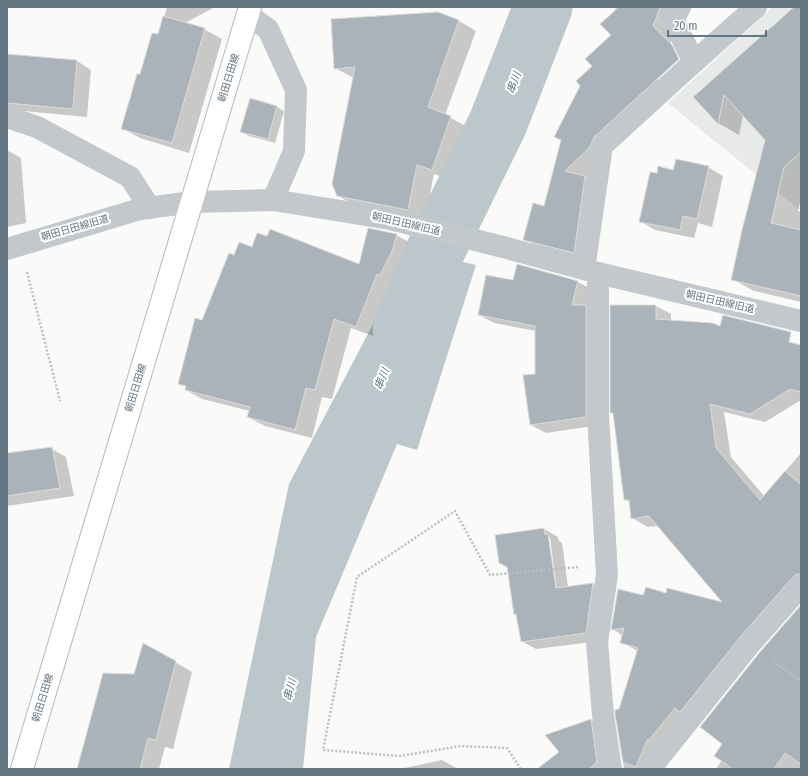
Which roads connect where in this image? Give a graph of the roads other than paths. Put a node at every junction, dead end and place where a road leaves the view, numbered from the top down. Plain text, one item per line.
1 (680, 7) edge
2 (756, 7) edge
3 (249, 11) edge
4 (694, 62) junction
5 (7, 118) edge
6 (273, 200) junction
7 (192, 202) junction
8 (150, 208) junction
9 (14, 247) edge
10 (591, 271) junction
11 (801, 321) edge
12 (801, 586) edge
13 (22, 769) edge
14 (611, 769) edge
15 (650, 769) edge

1 - 4 street
2 - 4 street
3 - 6 street
3 - 7 main road, 朝田日田線
4 - 10 street
5 - 8 street
6 - 7 street, 朝田日田線旧道
6 - 10 street, 朝田日田線旧道
7 - 8 street, 朝田日田線旧道
7 - 13 main road, 朝田日田線
8 - 9 street, 朝田日田線旧道
10 - 11 street, 朝田日田線旧道
10 - 14 street
12 - 15 street

